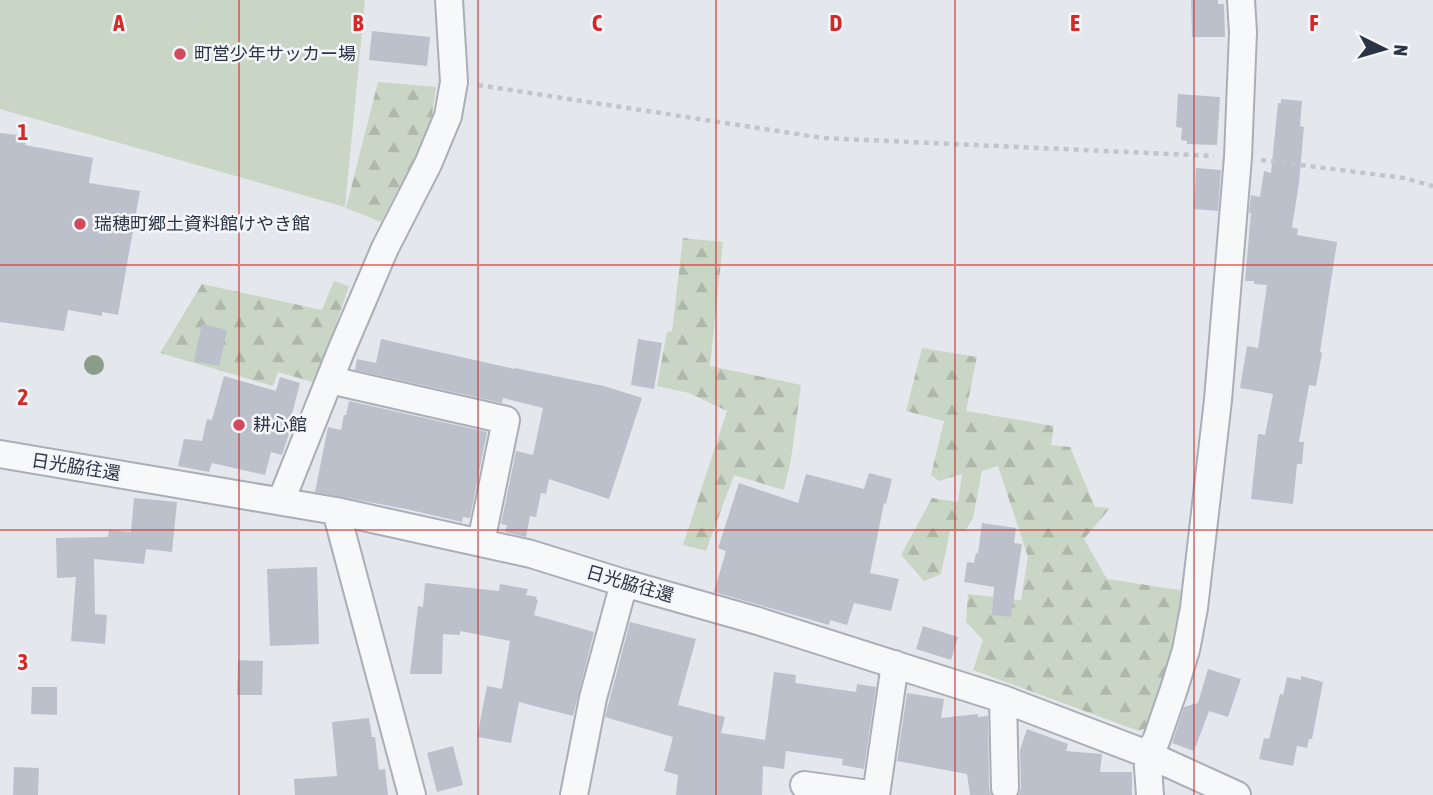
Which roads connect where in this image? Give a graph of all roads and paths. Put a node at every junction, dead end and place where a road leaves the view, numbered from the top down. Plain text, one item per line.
1 (449, 0) edge
2 (1241, 0) edge
3 (454, 82) junction
4 (1238, 158) junction
5 (1433, 186) edge
6 (330, 380) junction
7 (0, 454) edge
8 (281, 500) junction
9 (336, 511) junction
10 (481, 542) junction
11 (624, 583) junction
12 (895, 664) junction
13 (1003, 699) junction
14 (1147, 754) junction
15 (804, 785) dead end
16 (1005, 788) dead end
17 (412, 795) edge
18 (575, 795) edge
19 (1150, 795) edge
20 (1237, 795) edge

1 - 3 street
2 - 4 street
3 - 4 path
3 - 6 street
4 - 5 path
4 - 14 street
6 - 8 street
6 - 10 street
7 - 8 street, 日光脇往還
8 - 9 street, 日光脇往還
9 - 10 street, 日光脇往還
9 - 17 street
10 - 11 street, 日光脇往還
11 - 12 street, 日光脇往還
11 - 18 street
12 - 13 street, 日光脇往還
12 - 15 street
13 - 14 street, 日光脇往還
13 - 16 street
14 - 19 street
14 - 20 street, 日光脇往還

